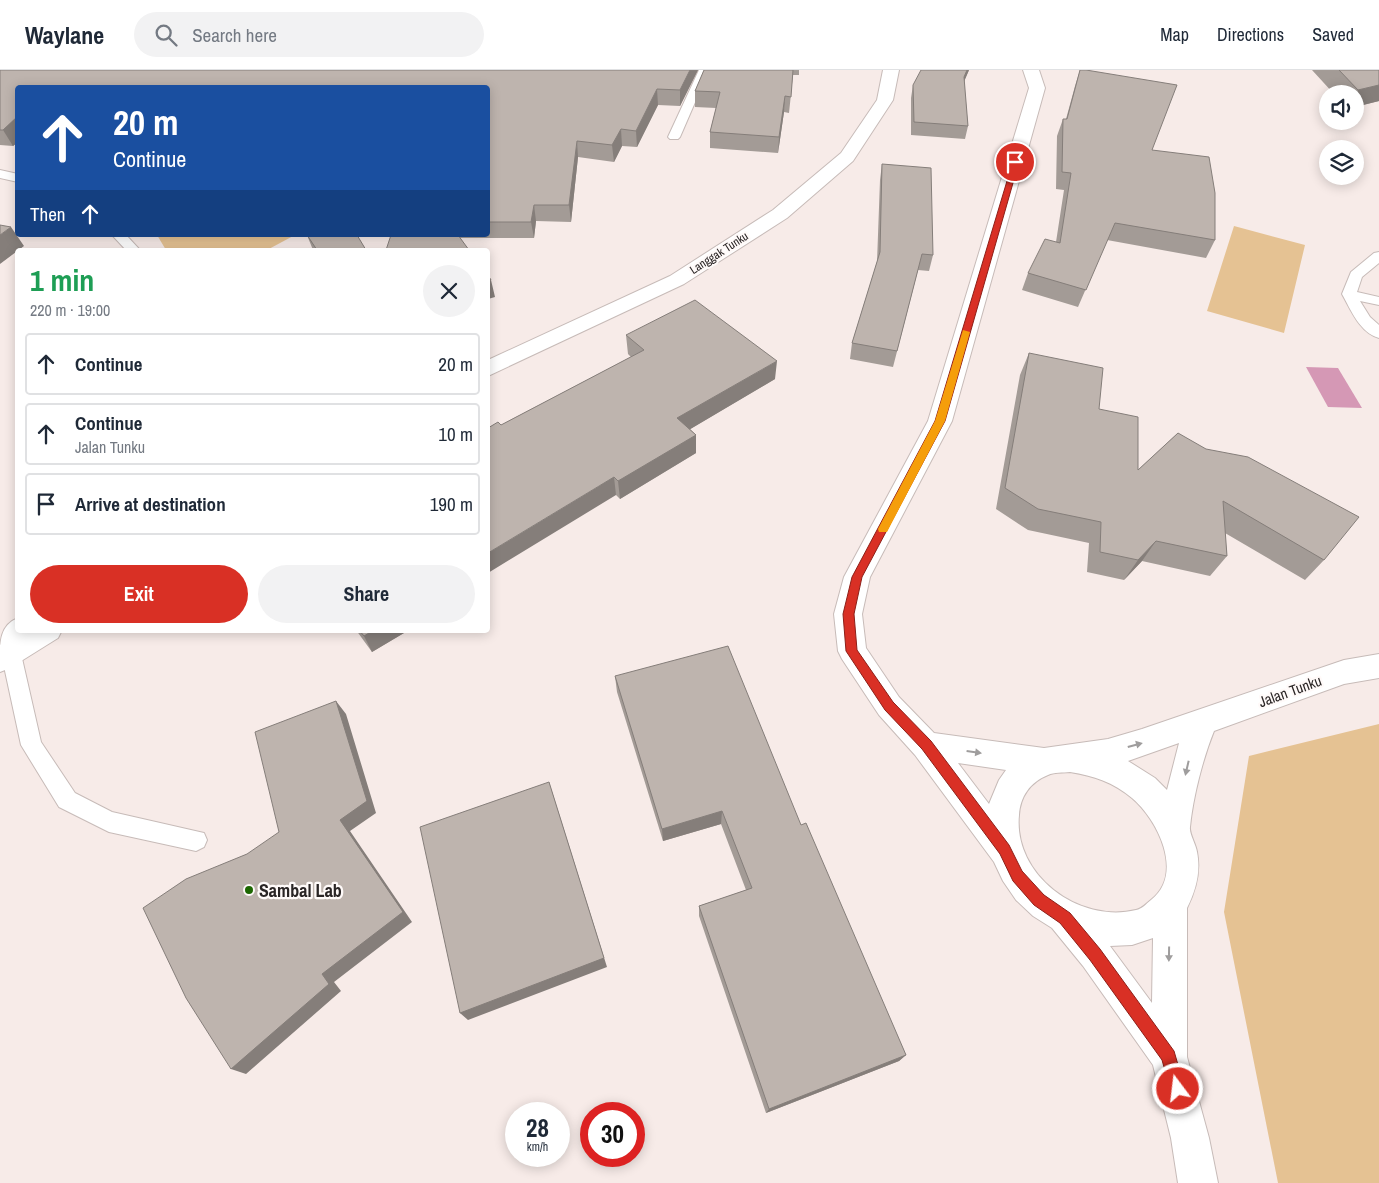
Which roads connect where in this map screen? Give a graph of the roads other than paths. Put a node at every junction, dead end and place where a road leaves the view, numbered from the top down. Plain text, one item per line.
1 (704, 70) edge
2 (891, 70) edge
3 (1031, 70) edge
4 (674, 137) dead end
5 (0, 174) edge
6 (15, 177) edge
7 (121, 237) edge
8 (132, 248) edge
9 (1379, 256) edge
10 (1349, 294) junction
11 (1379, 300) edge
12 (1379, 333) edge
13 (490, 368) edge
14 (15, 632) edge
15 (43, 633) edge
16 (4, 655) edge
17 (1379, 666) edge
18 (1203, 723) junction
19 (926, 745) junction
20 (1057, 760) junction
21 (1174, 828) junction
22 (196, 840) dead end
23 (1004, 850) junction
24 (1170, 906) junction
25 (1065, 918) junction
26 (1169, 1057) junction
27 (1198, 1183) edge

1 - 4 lane
2 - 13 street, Langgak Tunku
3 - 19 street
5 - 6 lane
7 - 8 lane
9 - 10 lane
10 - 11 lane
10 - 12 lane
14 - 16 lane
15 - 16 street
16 - 22 lane
17 - 18 street, Jalan Tunku
20 -> 18 street, Jalan Tunku
18 -> 21 street
19 -> 20 street, Jalan Tunku
19 - 23 street
20 - 21 street
20 - 23 street
21 - 24 street
23 - 25 street
24 - 25 street
24 -> 26 street
25 - 26 street
26 - 27 street

